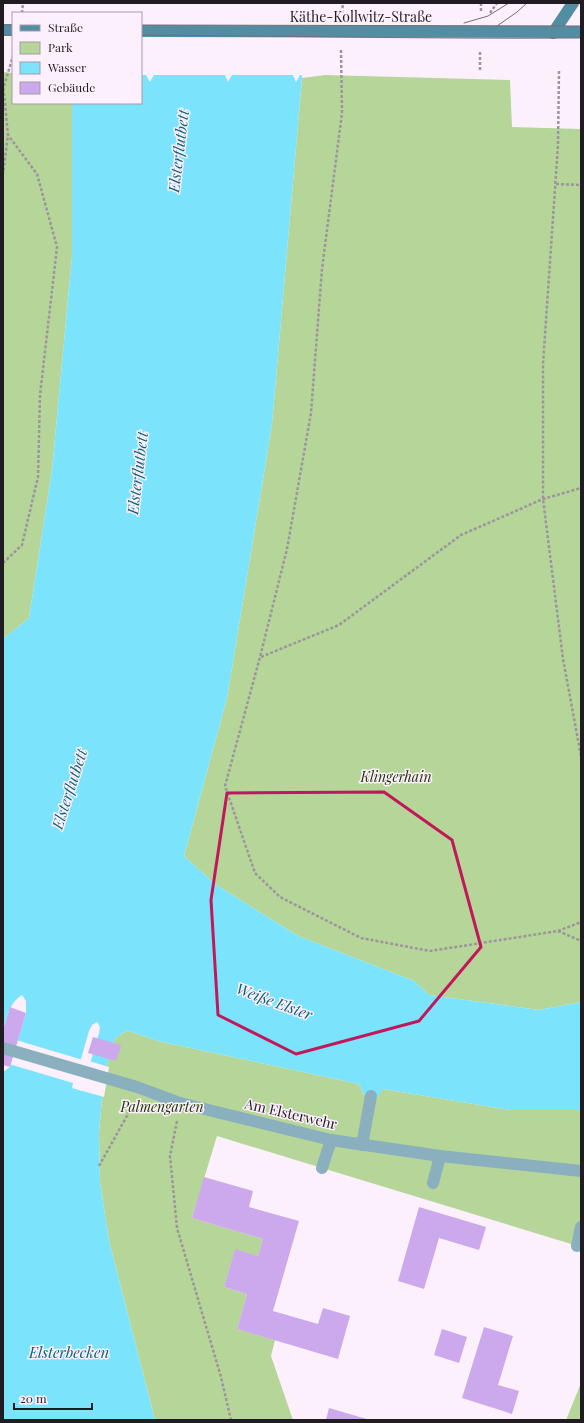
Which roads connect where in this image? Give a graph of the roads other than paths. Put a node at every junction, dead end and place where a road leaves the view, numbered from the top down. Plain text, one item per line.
1 (573, 3) edge
2 (142, 31) edge
3 (581, 32) edge
4 (553, 33) junction
5 (3, 1048) edge
6 (370, 1096) dead end
7 (331, 1140) junction
8 (362, 1145) junction
9 (440, 1156) junction
10 (322, 1168) dead end
11 (581, 1171) edge
12 (433, 1183) dead end
13 (581, 1227) edge
14 (577, 1246) dead end

1 - 4 main road
2 - 4 main road, Käthe-Kollwitz-Straße
3 - 4 main road, Käthe-Kollwitz-Straße
5 - 7 lane, Am Elsterwehr
6 - 8 lane
7 - 8 lane, Am Elsterwehr
7 - 10 lane
8 - 9 lane, Am Elsterwehr
9 - 11 lane, Am Elsterwehr
9 - 12 lane
13 - 14 lane

